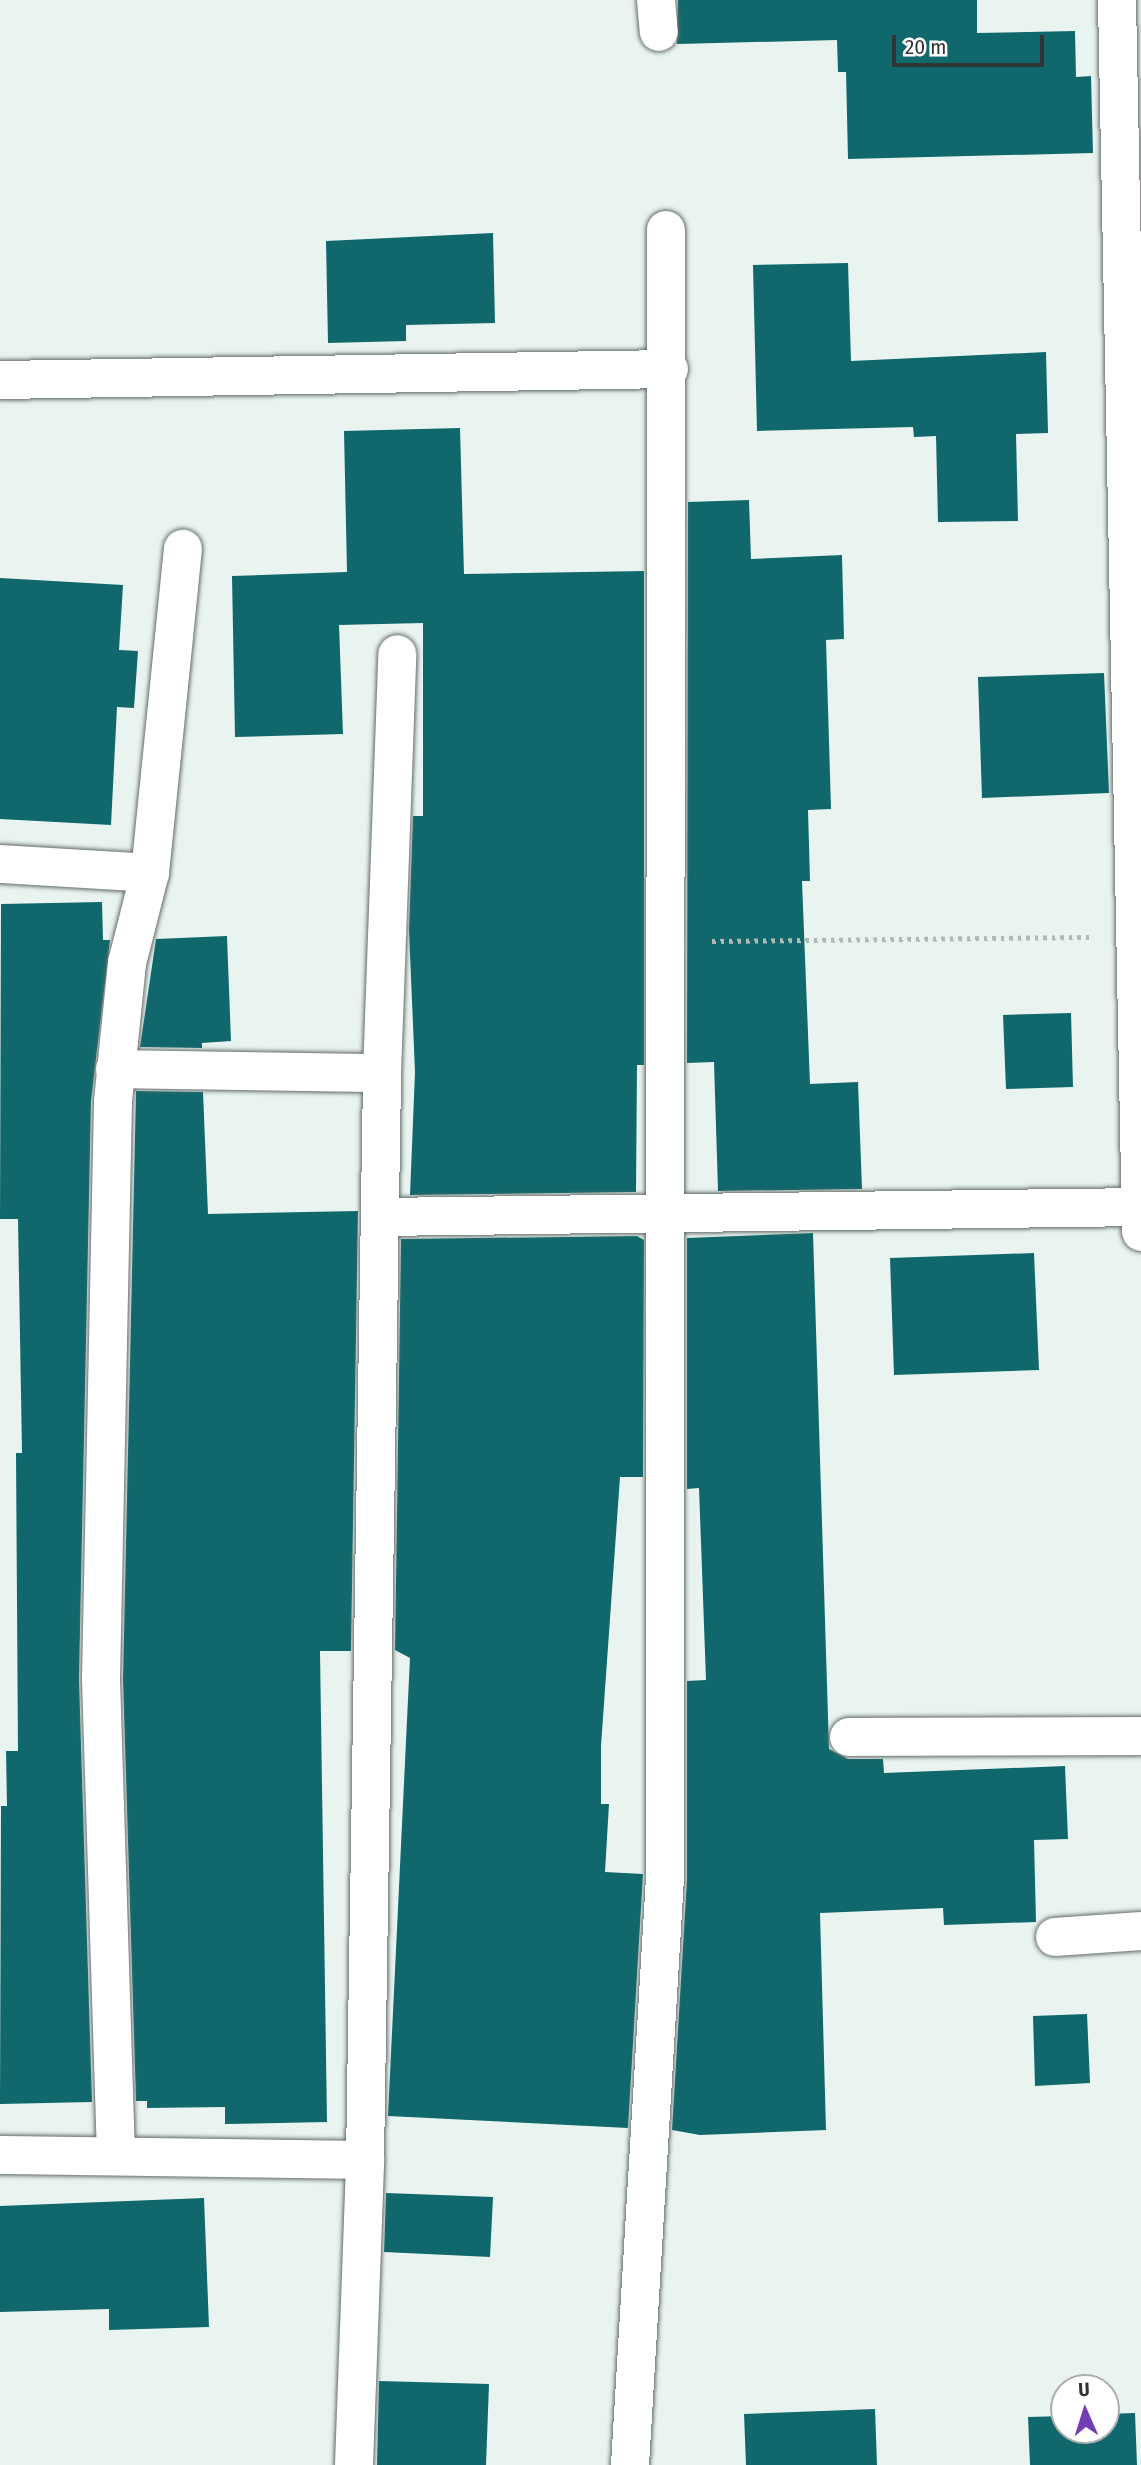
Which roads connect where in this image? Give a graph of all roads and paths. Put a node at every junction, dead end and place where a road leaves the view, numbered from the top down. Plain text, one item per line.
1 (1117, 0) edge
2 (666, 230) dead end
3 (669, 369) junction
4 (0, 380) edge
5 (183, 548) dead end
6 (397, 654) dead end
7 (0, 863) edge
8 (150, 873) junction
9 (1135, 936) junction
10 (666, 942) junction
11 (115, 1069) junction
12 (382, 1073) junction
13 (1140, 1207) edge
14 (380, 1217) junction
15 (665, 1218) junction
16 (1141, 1232) edge
17 (1141, 1736) edge
18 (849, 1737) dead end
19 (1141, 1931) edge
20 (1055, 1937) dead end
21 (0, 2155) edge
22 (116, 2157) junction
23 (365, 2160) junction
24 (354, 2465) edge
25 (630, 2465) edge

1 - 9 street
2 - 3 street
3 - 4 street
3 - 10 street
5 - 8 street
6 - 12 street
7 - 8 street
8 - 11 street
9 - 10 path
9 - 13 street
10 - 15 street
11 - 12 street
11 - 22 street
12 - 14 street
13 - 15 street
13 - 16 street
14 - 15 street
14 - 23 street
15 - 25 street
17 - 18 street
19 - 20 street
21 - 22 street
22 - 23 street
23 - 24 street

